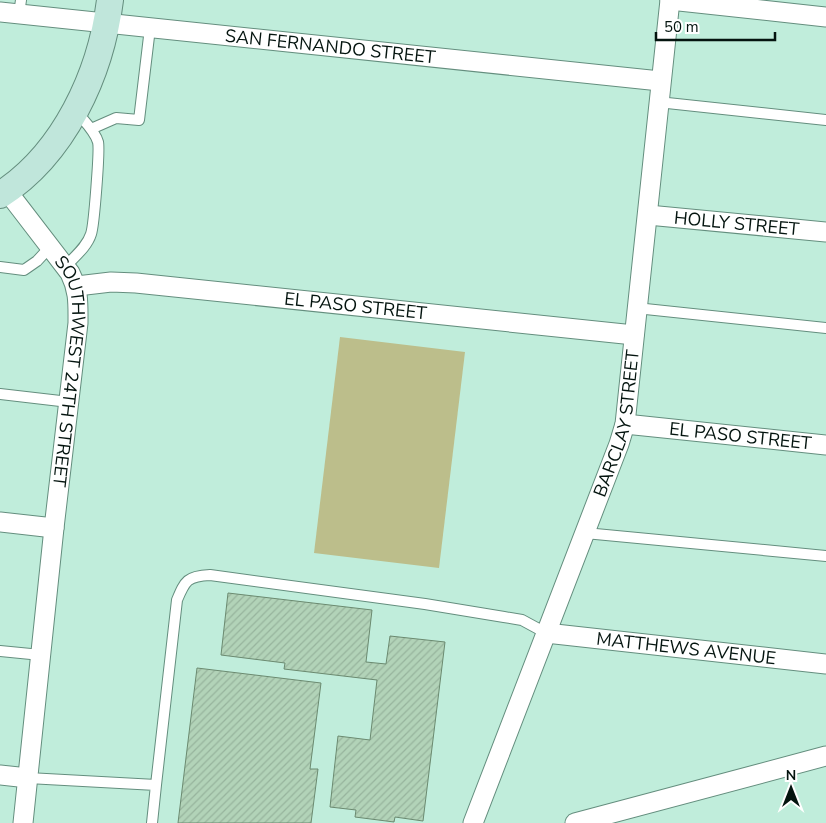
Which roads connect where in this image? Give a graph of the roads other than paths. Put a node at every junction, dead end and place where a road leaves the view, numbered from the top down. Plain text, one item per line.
1 (670, 0) edge
2 (20, 7) edge
3 (0, 12) edge
4 (108, 12) edge
5 (826, 17) edge
6 (150, 28) junction
7 (660, 81) junction
8 (658, 102) junction
9 (83, 120) junction
10 (826, 120) edge
11 (3, 193) edge
12 (648, 215) junction
13 (826, 232) edge
14 (50, 247) junction
15 (0, 267) edge
16 (65, 267) junction
17 (77, 286) junction
18 (636, 308) junction
19 (826, 328) edge
20 (634, 335) junction
21 (0, 394) edge
22 (69, 402) junction
23 (624, 424) junction
24 (826, 445) edge
25 (0, 522) edge
26 (54, 528) junction
27 (585, 533) junction
28 (826, 556) edge
29 (546, 633) junction
30 (0, 651) edge
31 (40, 655) junction
32 (826, 664) edge
33 (826, 756) edge
34 (0, 775) edge
35 (28, 778) junction
36 (156, 785) junction
37 (23, 823) edge
38 (152, 823) edge
39 (473, 823) edge
40 (575, 823) edge

1 - 5 street
1 - 7 street, BARCLAY STREET
2 - 3 street, SAN FERNANDO STREET
2 - 4 street, SAN FERNANDO STREET
4 - 6 street, SAN FERNANDO STREET
4 - 9 main road, SOUTHWEST 24TH STREET
6 - 7 street, SAN FERNANDO STREET
6 - 9 lane
7 - 8 street, BARCLAY STREET
8 - 10 lane
8 - 12 street, BARCLAY STREET
9 - 11 main road, SOUTHWEST 24TH STREET
9 - 16 lane
11 - 14 street, SOUTHWEST 24TH STREET
12 - 13 street, HOLLY STREET
12 - 18 street, BARCLAY STREET
14 - 15 lane
14 - 16 street, SOUTHWEST 24TH STREET
16 - 17 street, SOUTHWEST 24TH STREET
17 - 20 street, EL PASO STREET
17 - 22 street, SOUTHWEST 24TH STREET
18 - 19 lane
18 - 20 street, BARCLAY STREET
20 - 23 street, BARCLAY STREET
21 - 22 lane
22 - 26 street, SOUTHWEST 24TH STREET
23 - 24 street, EL PASO STREET
23 - 27 street, BARCLAY STREET
25 - 26 street
26 - 31 street, SOUTHWEST 24TH STREET
27 - 28 lane
27 - 29 street, BARCLAY STREET
29 - 32 street, MATTHEWS AVENUE
29 - 36 lane
29 - 39 street, BARCLAY STREET
30 - 31 lane
31 - 35 street, SOUTHWEST 24TH STREET
33 - 40 street
34 - 35 street
35 - 36 lane
35 - 37 street, SOUTHWEST 24TH STREET
36 - 38 lane

